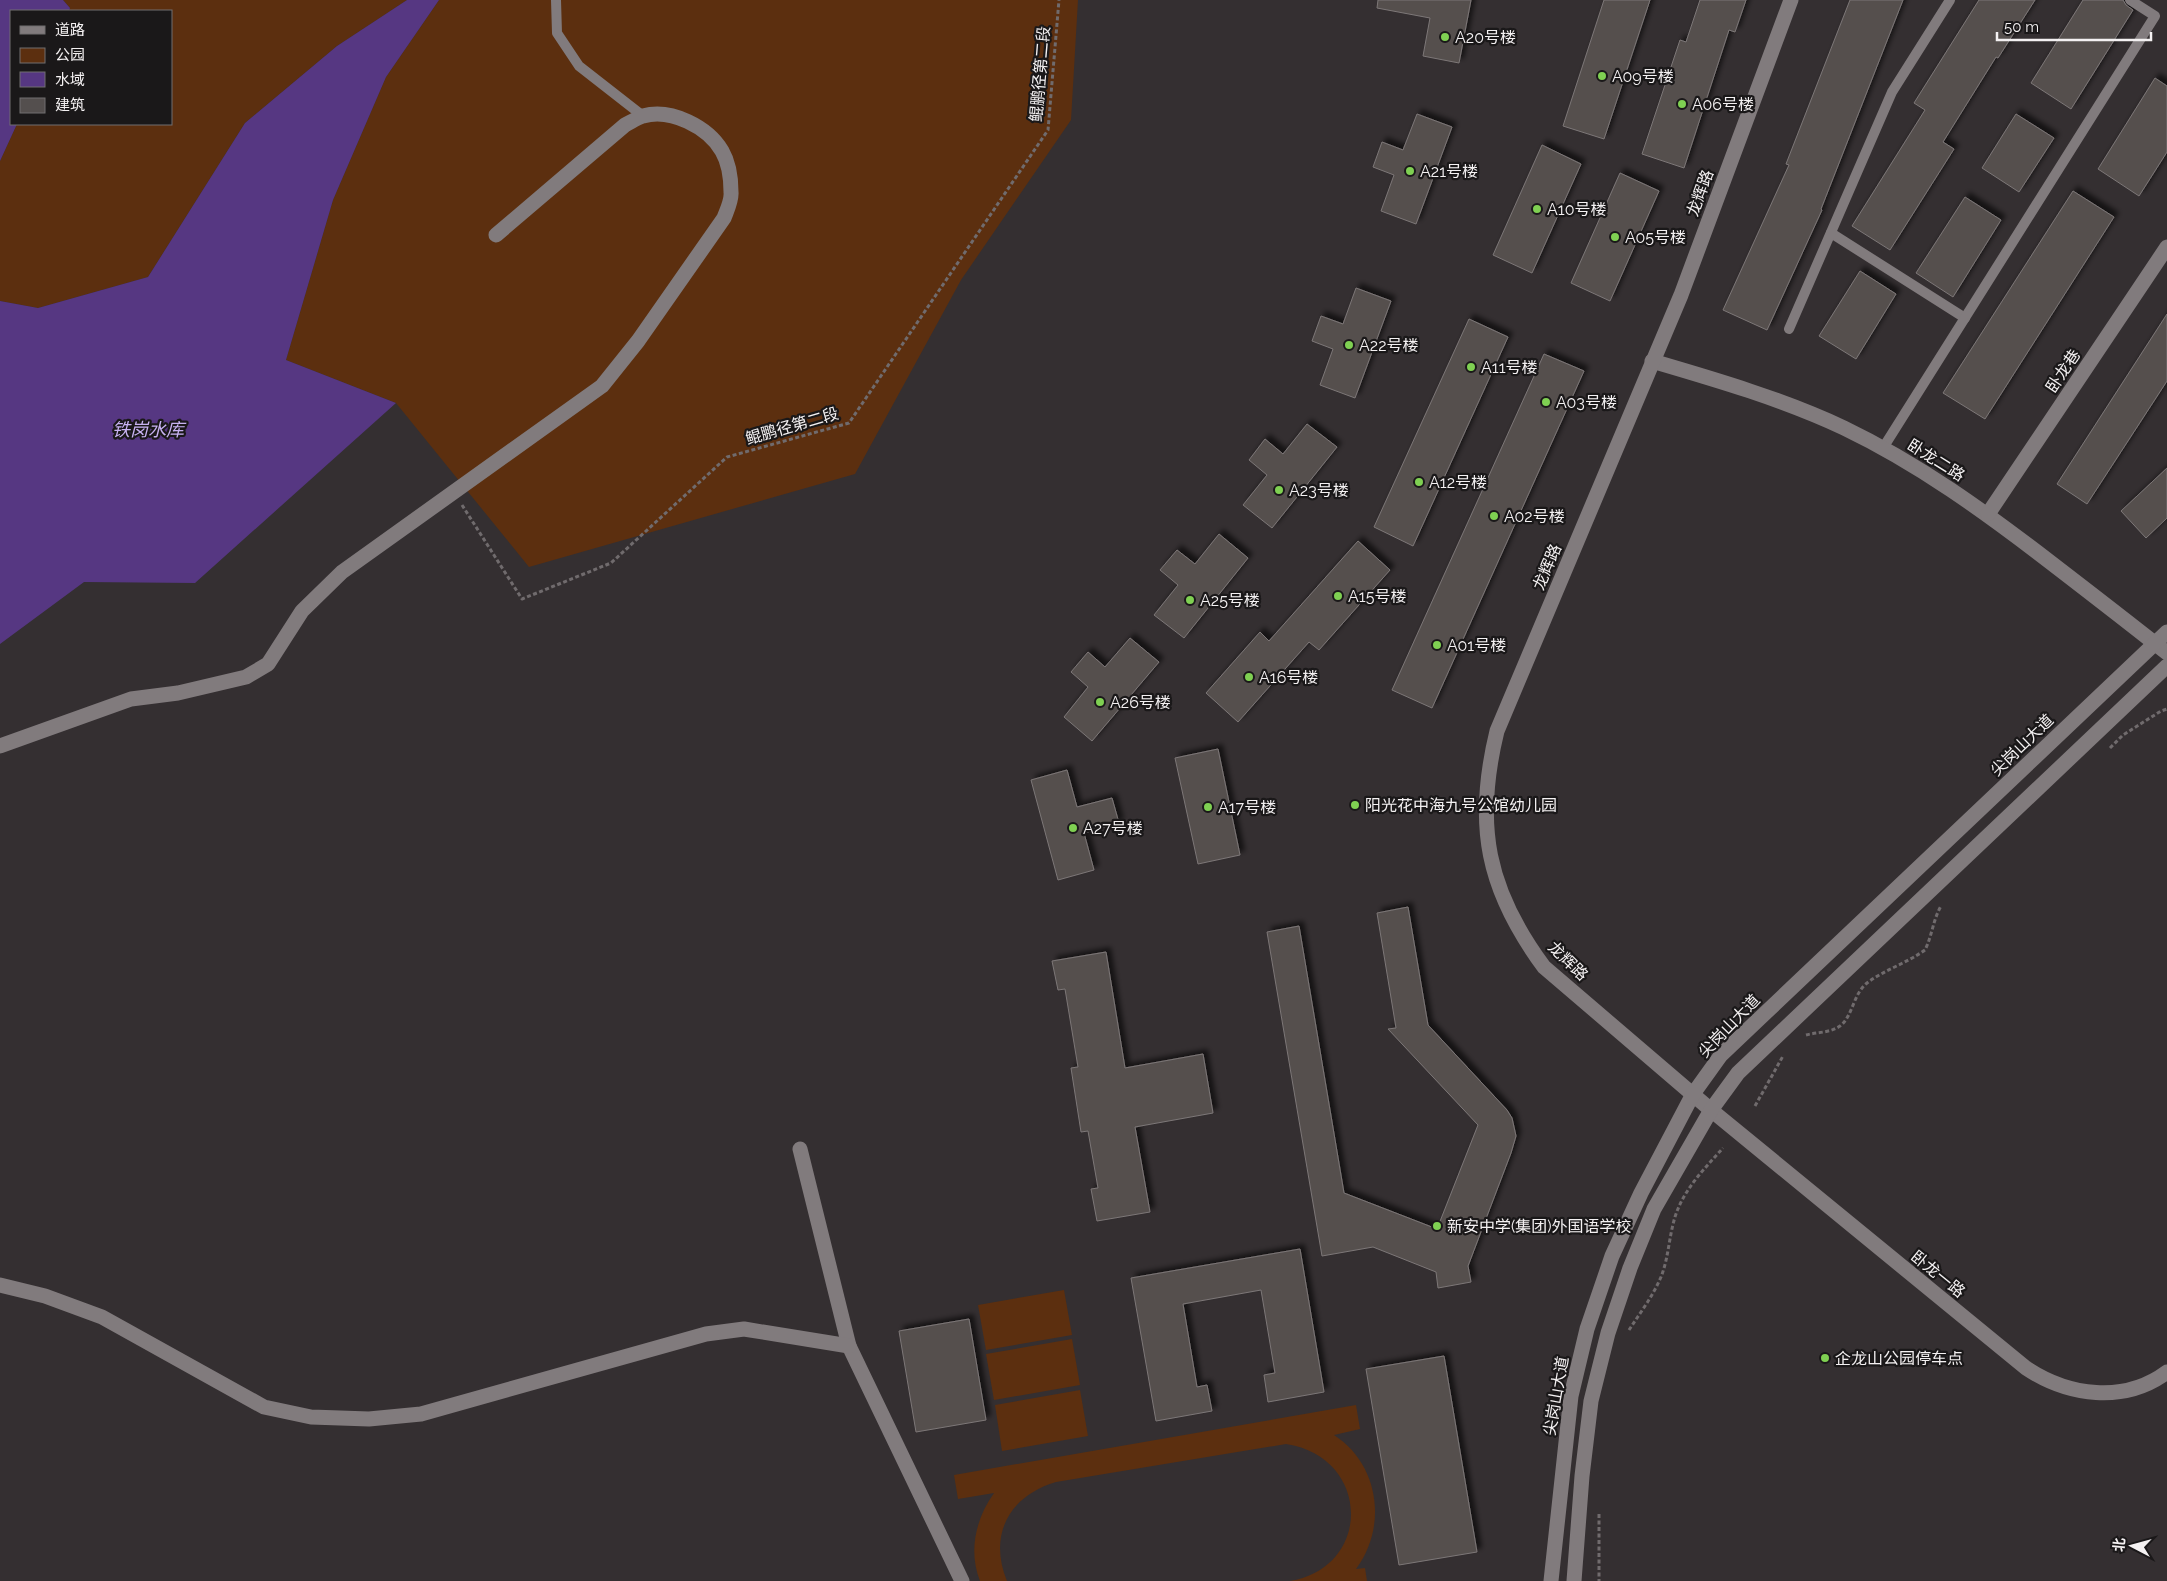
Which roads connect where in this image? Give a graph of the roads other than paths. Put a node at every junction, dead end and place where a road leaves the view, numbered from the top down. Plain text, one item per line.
1 (556, 0) edge
2 (1791, 0) edge
3 (1950, 0) edge
4 (2130, 0) edge
5 (643, 116) junction
6 (1831, 232) junction
7 (496, 235) dead end
8 (2167, 247) edge
9 (1965, 318) junction
10 (1789, 329) dead end
11 (1652, 361) junction
12 (1883, 448) junction
13 (1988, 514) junction
14 (2167, 632) edge
15 (2161, 648) edge
16 (2167, 666) edge
17 (0, 746) edge
18 (1692, 1094) junction
19 (1711, 1110) junction
20 (800, 1149) dead end
21 (0, 1285) edge
22 (849, 1346) junction
23 (2167, 1372) edge
24 (962, 1581) edge
25 (1551, 1581) edge
26 (1574, 1581) edge

1 - 5 lane
2 - 11 street, 龙辉路
3 - 6 lane
4 - 9 lane
5 - 7 street
5 - 17 street
6 - 9 lane
6 - 10 lane
8 - 13 street, 卧龙巷
9 - 12 lane
11 - 12 street, 卧龙二路
11 - 18 street, 龙辉路
12 - 13 street, 卧龙二路
13 - 15 street, 卧龙二路
14 - 15 street, 尖岗山大道
15 - 18 street, 尖岗山大道
16 - 19 street
18 - 19 street, 龙辉路
18 - 25 street, 尖岗山大道
19 - 23 street, 卧龙一路
19 - 26 street
20 - 22 street
21 - 22 street
22 - 24 street

